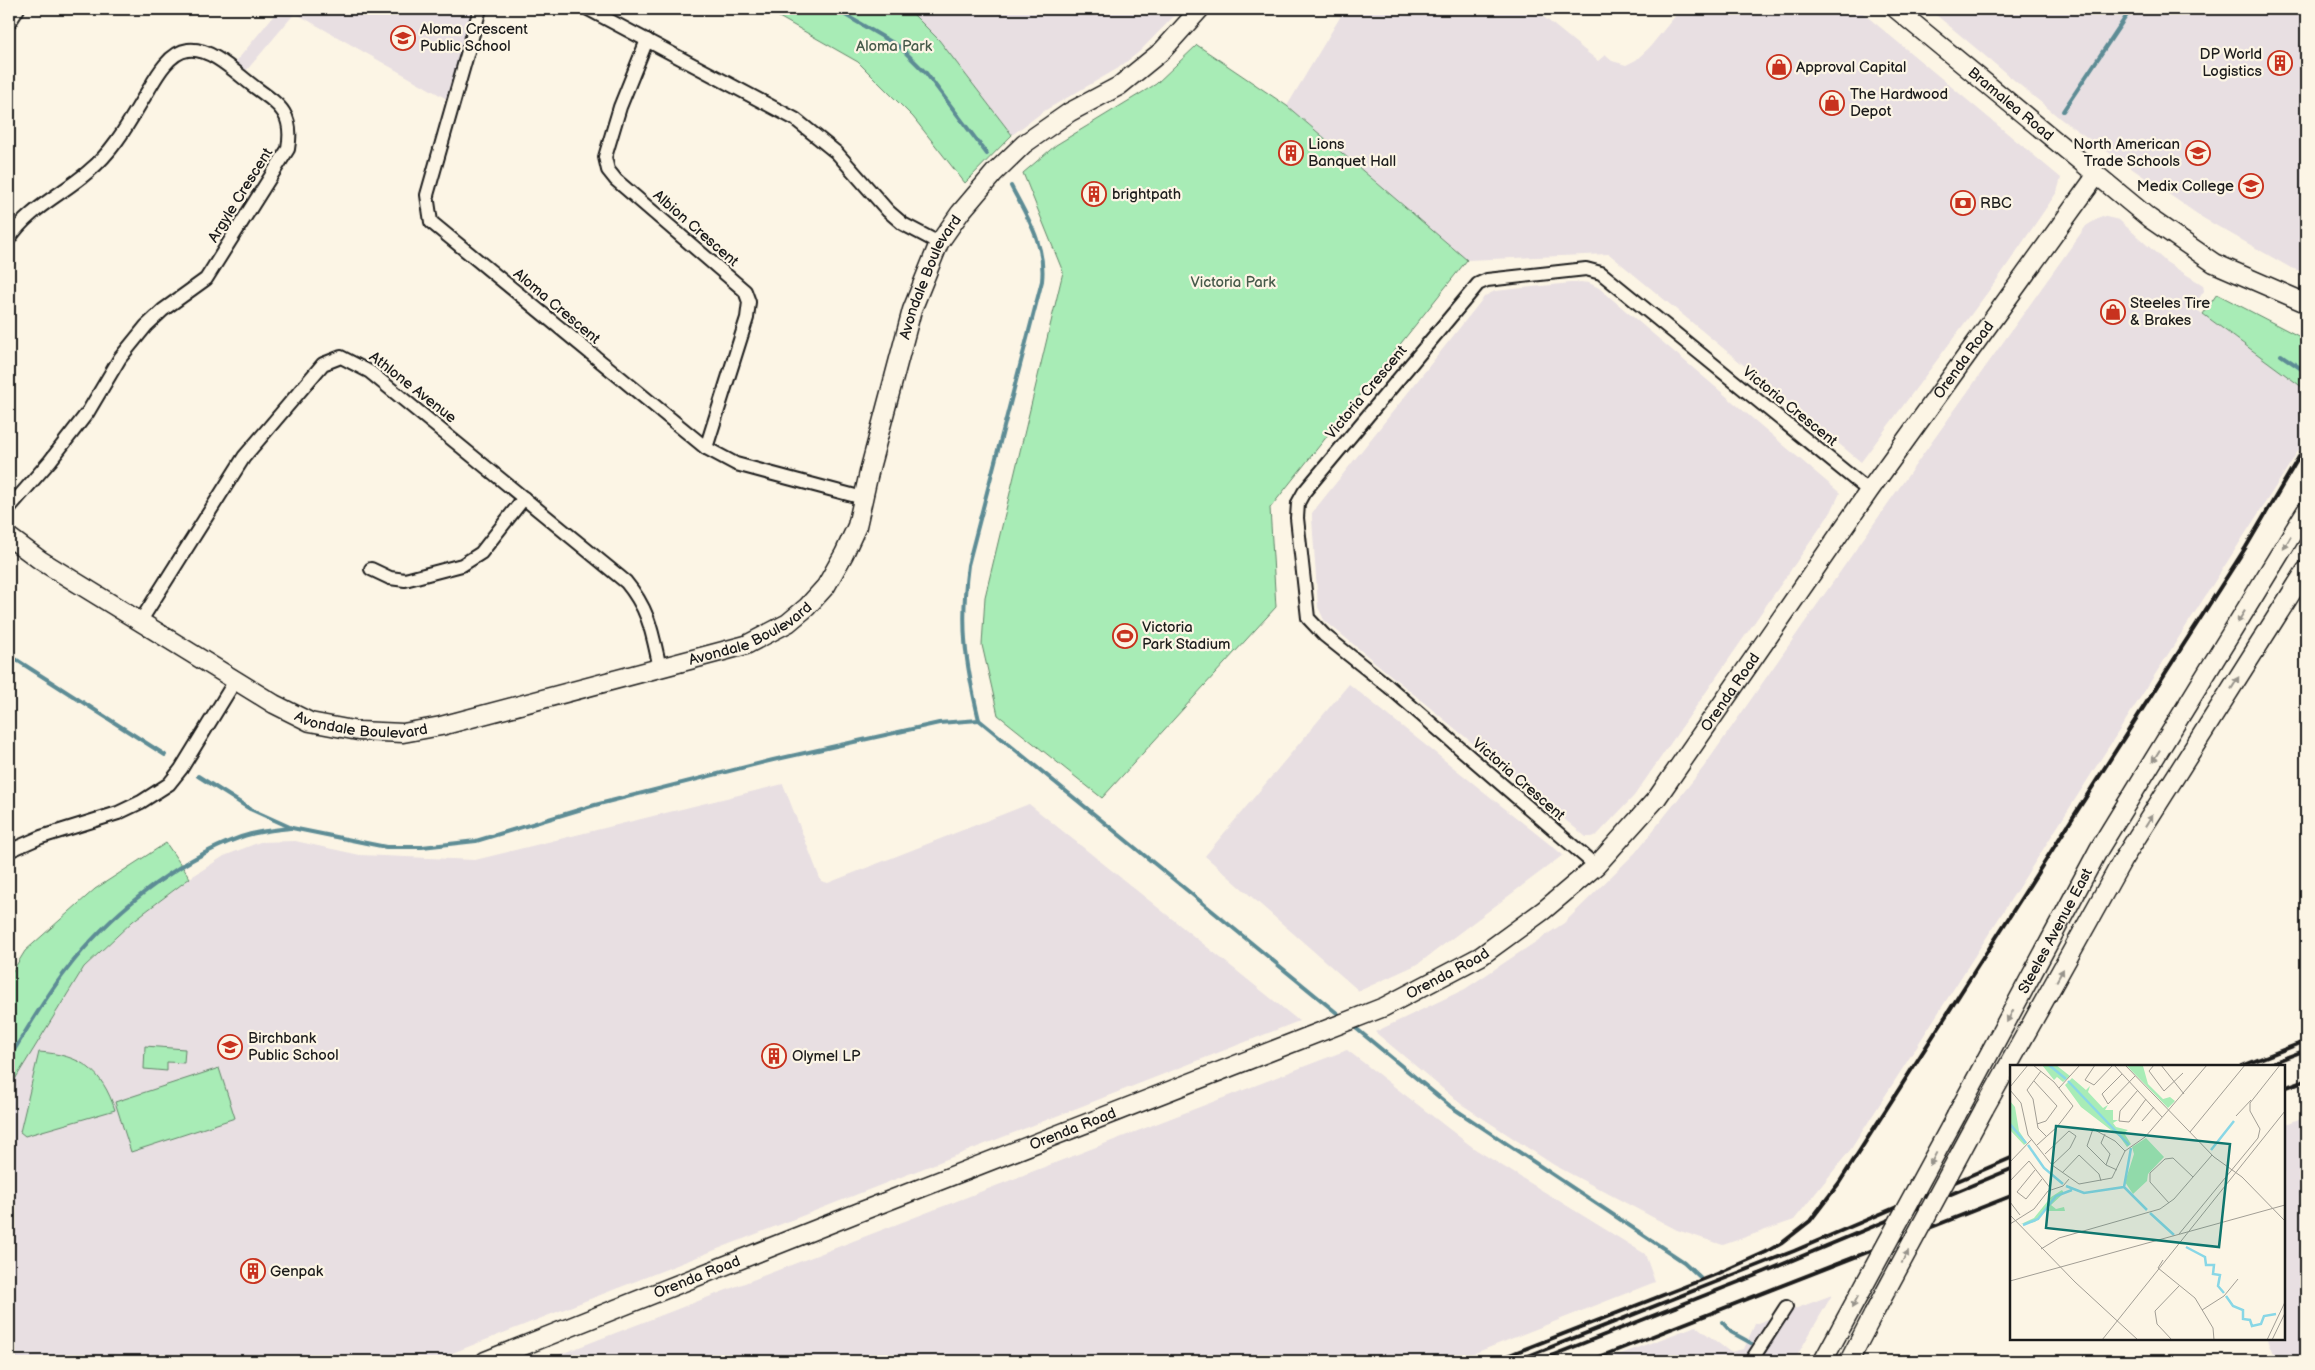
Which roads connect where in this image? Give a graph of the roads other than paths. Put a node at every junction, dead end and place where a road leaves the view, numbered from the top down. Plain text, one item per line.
1 (18, 9) edge
2 (480, 9) edge
3 (588, 9) edge
4 (1200, 9) edge
5 (1896, 9) edge
6 (9, 23) edge
7 (647, 40) junction
8 (2096, 176) junction
9 (9, 239) edge
10 (939, 243) junction
11 (2306, 302) edge
12 (706, 448) junction
13 (1869, 491) junction
14 (524, 498) junction
15 (863, 498) junction
16 (9, 508) edge
17 (2306, 510) edge
18 (9, 537) edge
19 (371, 569) dead end
20 (2306, 570) edge
21 (140, 622) junction
22 (660, 668) junction
23 (235, 681) junction
24 (10, 847) edge
25 (2099, 849) junction
26 (2122, 861) junction
27 (1596, 866) junction
28 (1786, 1307) dead end
29 (485, 1361) edge
30 (1751, 1361) edge
31 (1823, 1361) edge
32 (1849, 1361) edge

1 - 6 street
2 - 12 street, Aloma Crescent
3 - 7 street
4 - 10 street, Avondale Boulevard
5 - 8 street, Bramalea Road
7 - 10 street
7 - 12 street, Albion Crescent
8 - 11 street, Bramalea Road
8 - 13 street, Orenda Road
9 - 16 street, Argyle Crescent
10 - 15 street, Avondale Boulevard
12 - 15 street, Aloma Crescent
13 - 27 street, Orenda Road
13 - 27 street, Victoria Crescent
14 - 19 street
14 - 21 street, Athlone Avenue
14 - 22 street, Athlone Avenue
15 - 22 street, Avondale Boulevard
17 -> 25 street, Steeles Avenue East
18 - 21 street, Avondale Boulevard
26 -> 20 street, Steeles Avenue East
21 - 23 street, Avondale Boulevard
22 - 23 street, Avondale Boulevard
23 - 24 street
25 - 26 street
25 -> 31 street, Steeles Avenue East, bridge
32 -> 26 street, Steeles Avenue East, bridge
27 - 29 street, Orenda Road
28 - 30 street

